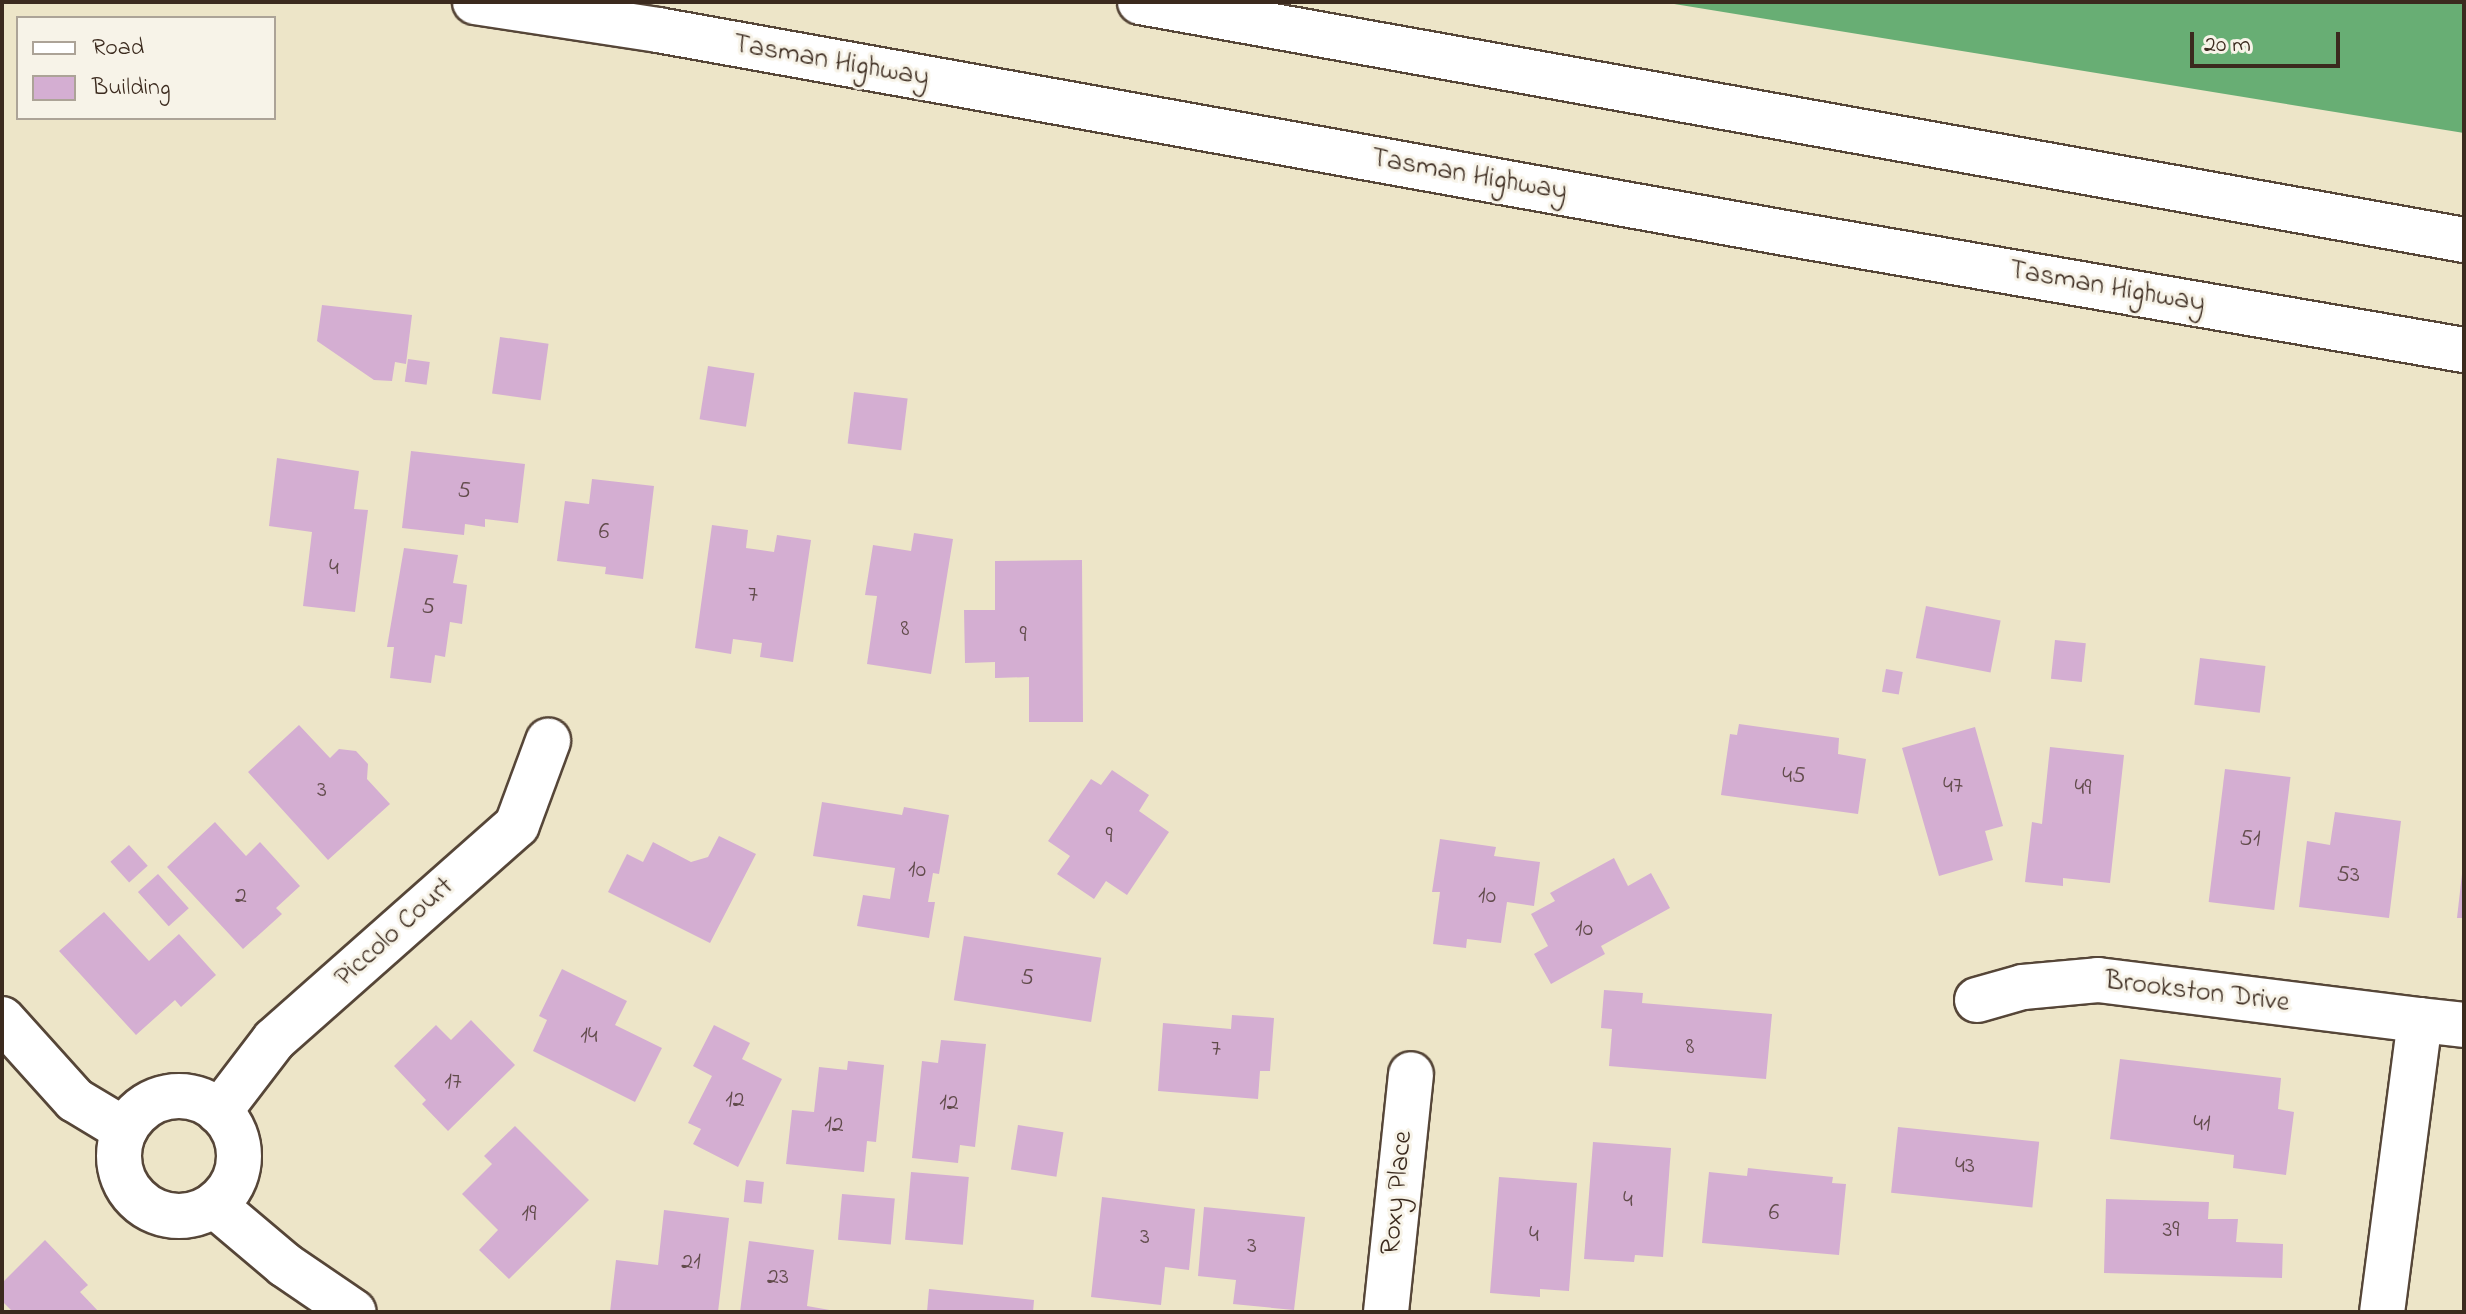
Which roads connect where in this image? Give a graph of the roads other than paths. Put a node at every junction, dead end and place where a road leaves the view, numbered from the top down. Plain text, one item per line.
1 (475, 2) edge
2 (1140, 2) edge
3 (2464, 240) edge
4 (2464, 350) edge
5 (548, 741) dead end
6 (1977, 1000) dead end
7 (2, 1019) edge
8 (2420, 1020) junction
9 (2464, 1025) edge
10 (1411, 1074) dead end
11 (219, 1112) junction
12 (125, 1130) junction
13 (214, 1205) junction
14 (354, 1312) edge
15 (1386, 1312) edge
16 (2382, 1312) edge

1 - 4 main road, Tasman Highway
2 - 3 main road
5 - 11 main road, Piccolo Court
6 - 8 main road, Brookston Drive
7 - 12 main road
8 - 9 main road, Brookston Drive
8 - 16 main road
10 - 15 main road, Roxy Place
11 - 12 main road
11 - 13 main road
12 - 13 main road
13 - 14 main road

